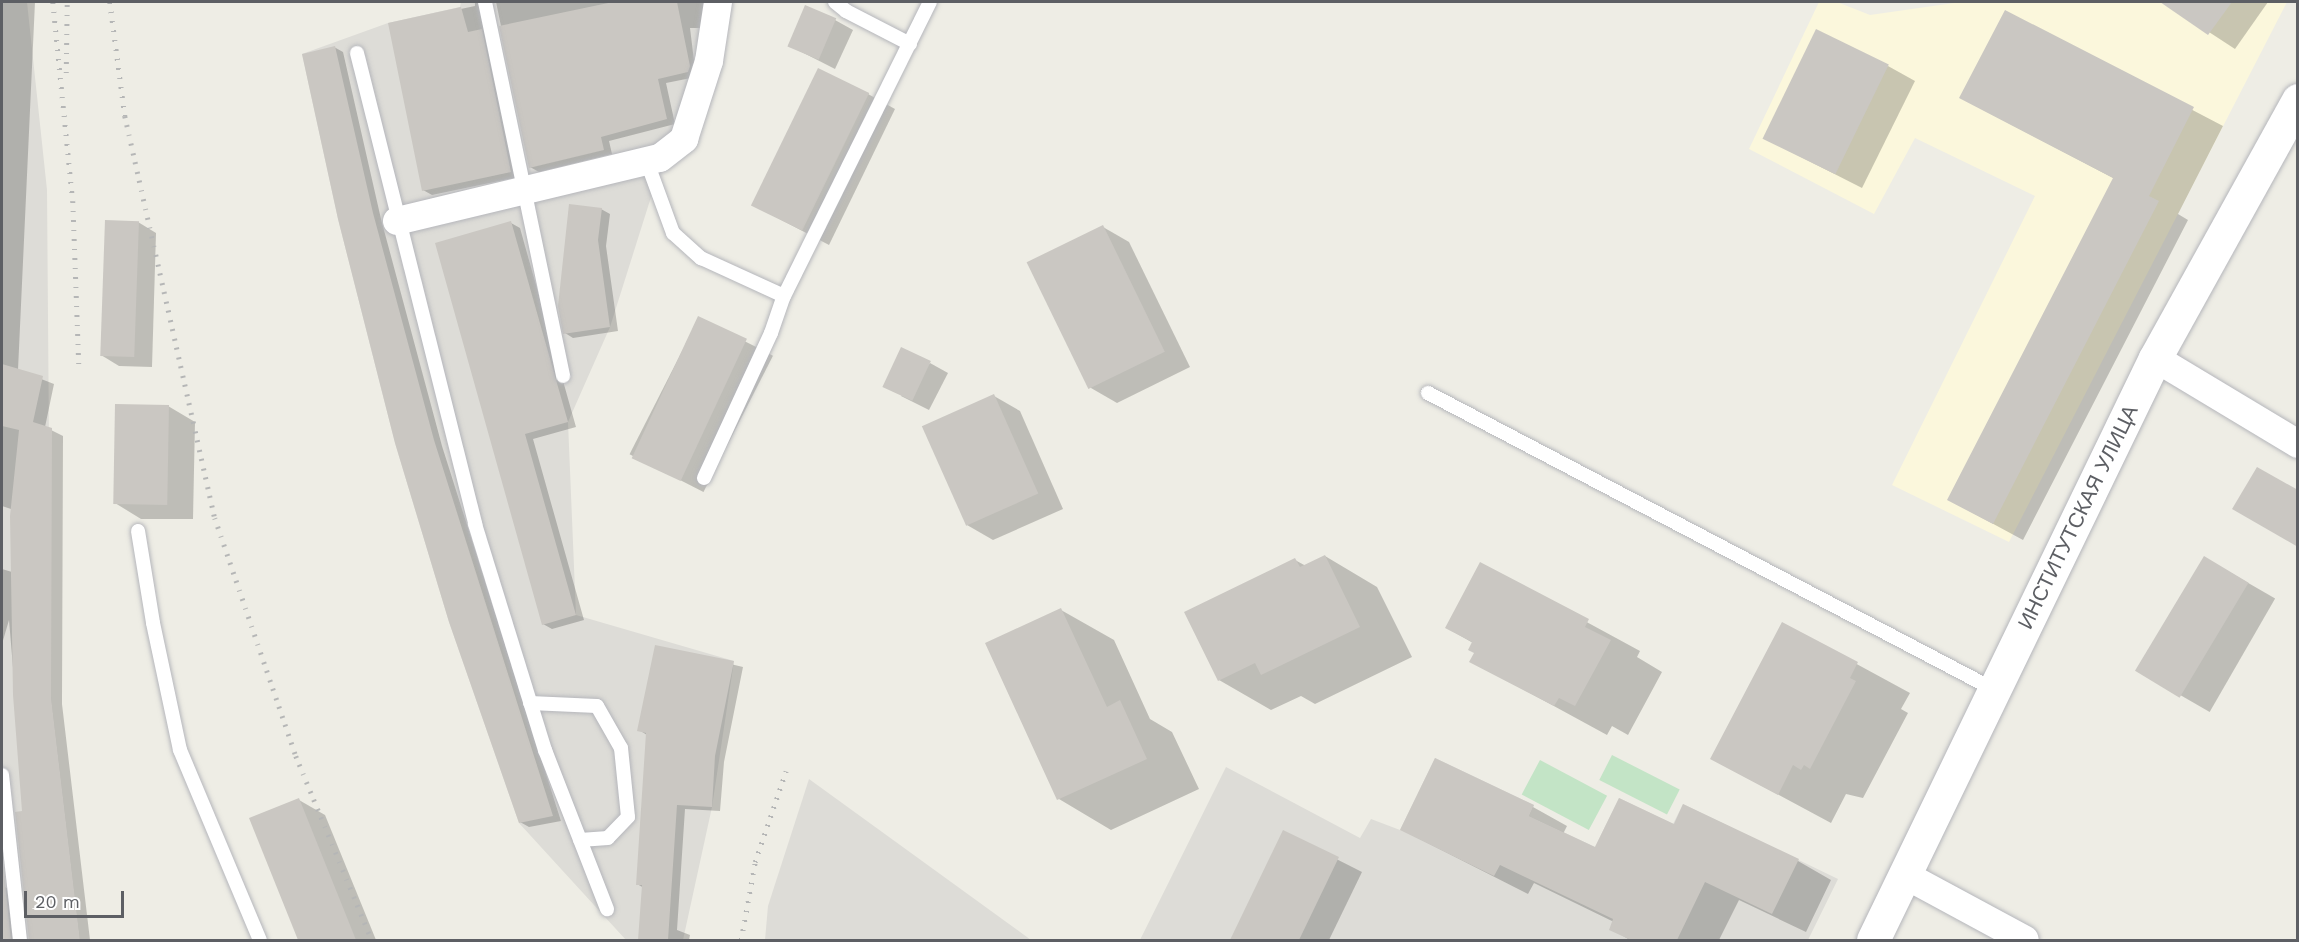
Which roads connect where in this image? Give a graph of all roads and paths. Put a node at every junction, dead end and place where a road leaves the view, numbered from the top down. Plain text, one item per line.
1 (485, 2) edge
2 (718, 2) edge
3 (835, 2) edge
4 (930, 2) edge
5 (910, 44) junction
6 (357, 53) dead end
7 (2293, 121) edge
8 (647, 162) junction
9 (527, 192) junction
10 (397, 221) junction
11 (784, 296) junction
12 (2155, 358) junction
13 (563, 376) dead end
14 (1428, 393) dead end
15 (2298, 444) edge
16 (704, 478) dead end
17 (138, 531) dead end
18 (1995, 690) junction
19 (530, 703) junction
20 (2, 775) edge
21 (580, 840) junction
22 (5, 855) edge
23 (1905, 875) junction
24 (607, 909) dead end
25 (20, 940) edge
26 (260, 940) edge
27 (1873, 940) edge
28 (2025, 940) edge

1 - 9 lane
2 - 8 street
3 - 5 lane
4 - 5 lane
5 - 11 lane
6 - 10 lane
7 - 12 main road, ИНСТИТУТСКАЯ УЛИЦА
8 - 9 street
8 - 11 lane
9 - 10 street
9 - 13 lane
10 - 19 lane
11 - 16 lane
12 - 15 street
12 - 18 main road, ИНСТИТУТСКАЯ УЛИЦА
14 - 18 lane
17 - 26 lane
18 - 23 main road, ИНСТИТУТСКАЯ УЛИЦА
19 - 21 lane
19 - 21 lane
20 - 22 lane
21 - 24 lane
22 - 25 lane
23 - 27 main road, ИНСТИТУТСКАЯ УЛИЦА
23 - 28 street

